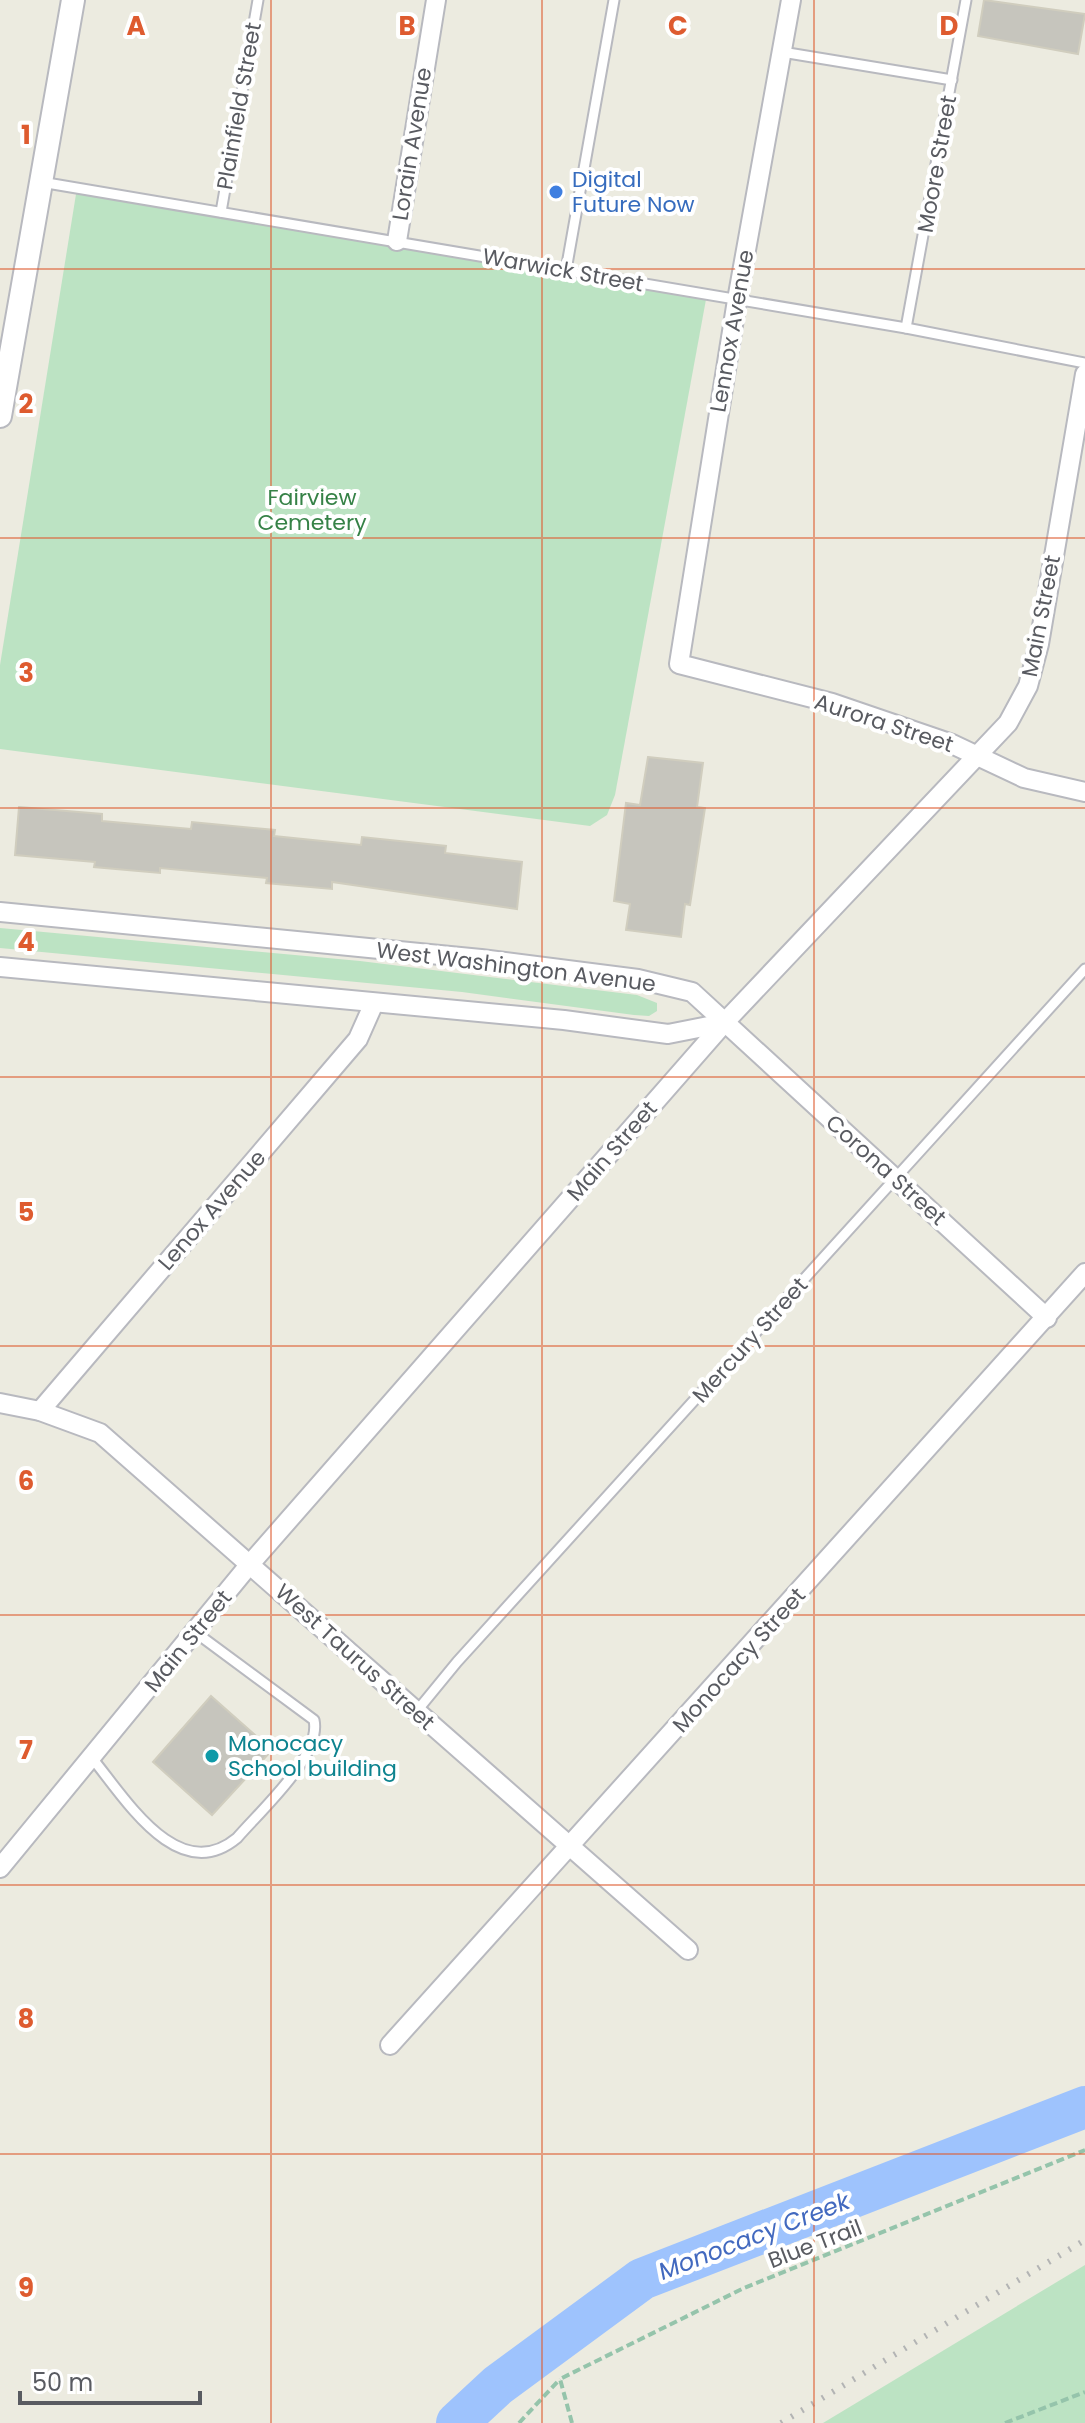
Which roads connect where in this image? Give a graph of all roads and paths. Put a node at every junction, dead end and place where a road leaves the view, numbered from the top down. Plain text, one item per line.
1 (73, 0) edge
2 (258, 0) edge
3 (436, 0) edge
4 (614, 0) edge
5 (791, 0) edge
6 (966, 0) edge
7 (782, 52) junction
8 (952, 80) junction
9 (41, 182) junction
10 (221, 212) junction
11 (397, 241) junction
12 (566, 270) junction
13 (737, 300) junction
14 (906, 328) junction
15 (5, 350) edge
16 (1085, 363) edge
17 (1085, 374) edge
18 (0, 416) edge
19 (679, 664) joint
20 (975, 754) junction
21 (1085, 792) edge
22 (0, 912) edge
23 (0, 967) edge
24 (1085, 969) edge
25 (374, 1003) junction
26 (724, 1023) junction
27 (897, 1179) junction
28 (1085, 1273) edge
29 (1047, 1318) junction
30 (0, 1403) edge
31 (40, 1411) junction
32 (250, 1564) junction
33 (195, 1632) junction
34 (416, 1712) junction
35 (92, 1758) junction
36 (571, 1847) junction
37 (0, 1868) edge
38 (688, 1950) dead end
39 (390, 2045) dead end
40 (1085, 2150) edge
41 (560, 2379) junction
42 (1085, 2392) edge
43 (519, 2423) edge
44 (572, 2423) edge
45 (1005, 2423) edge

1 - 9 street
2 - 10 lane, Plainfield Street
3 - 11 street, Lorain Avenue
4 - 12 lane
5 - 7 street, Lennox Avenue
6 - 8 lane, Moore Street
7 - 8 lane
7 - 13 street, Lennox Avenue
8 - 14 lane, Moore Street
9 - 10 lane, Warwick Street
9 - 15 street
10 - 11 lane, Warwick Street
11 - 12 lane, Warwick Street
12 - 13 lane, Warwick Street
13 - 14 lane, Warwick Street
13 - 19 street, Lennox Avenue
14 - 16 lane, Warwick Street
15 - 18 street
17 - 20 street, Main Street
19 - 20 street, Aurora Street
20 - 21 street, Aurora Street
20 - 26 street, Main Street
22 - 26 street, West Washington Avenue
23 - 25 street
24 - 27 lane, Mercury Street
25 - 26 street
25 - 31 street, Lenox Avenue
26 - 27 street, Corona Street
26 - 32 street, Main Street
27 - 29 street, Corona Street
27 - 34 lane, Mercury Street
28 - 29 street, Monocacy Street
29 - 36 street, Monocacy Street
30 - 31 street, West Taurus Street
31 - 32 street, West Taurus Street
32 - 33 street, Main Street
32 - 34 street, West Taurus Street
33 - 35 street, Main Street
33 - 35 lane
34 - 36 street, West Taurus Street
35 - 37 street, Main Street
36 - 38 street, West Taurus Street
36 - 39 street, Monocacy Street
40 - 41 path, Blue Trail
41 - 43 path, Blue Trail
41 - 44 path
42 - 45 path

